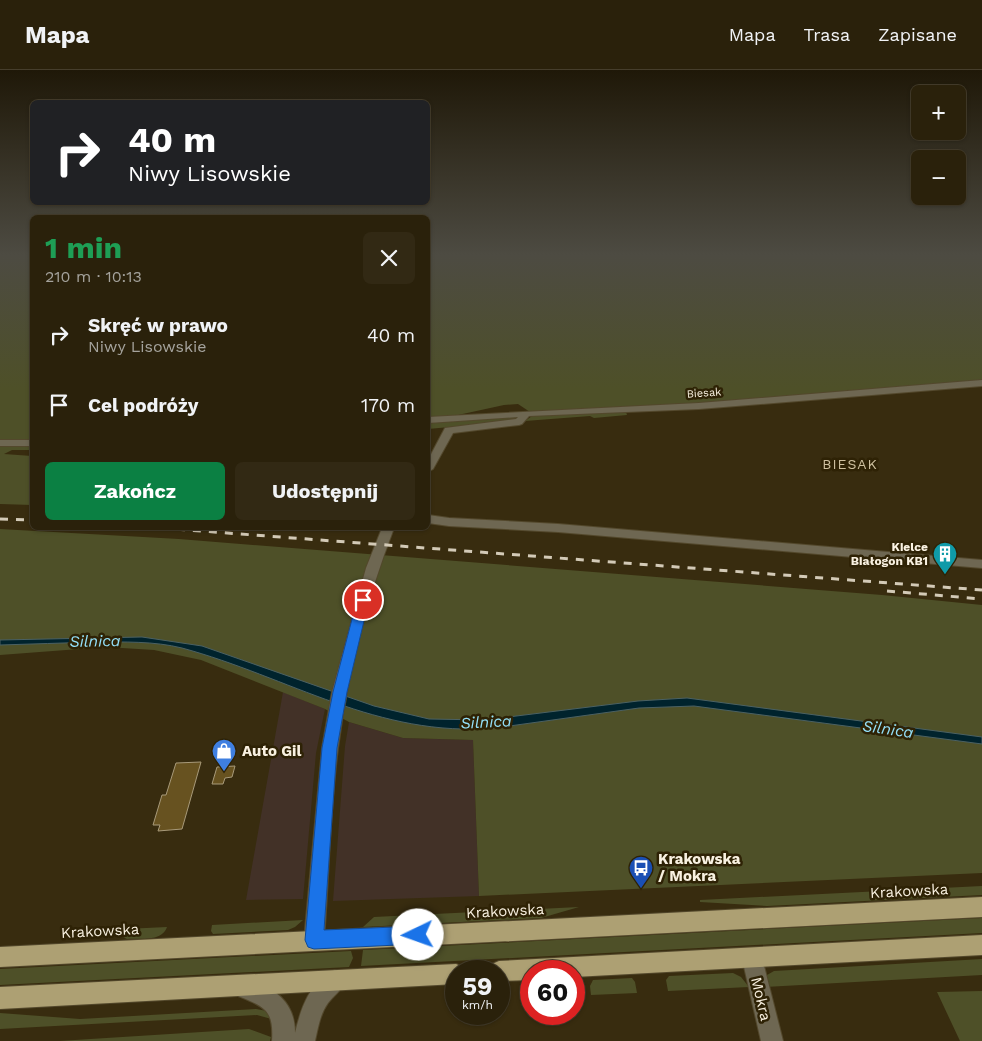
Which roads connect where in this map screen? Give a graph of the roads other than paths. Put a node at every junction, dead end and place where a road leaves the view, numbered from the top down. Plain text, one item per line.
1 (982, 383) edge
2 (526, 414) junction
3 (430, 420) edge
4 (30, 442) edge
5 (0, 443) edge
6 (430, 465) edge
7 (430, 519) edge
8 (387, 530) edge
9 (982, 564) edge
10 (982, 907) edge
11 (314, 940) junction
12 (982, 945) edge
13 (0, 957) edge
14 (752, 958) junction
15 (510, 970) edge
16 (445, 975) edge
17 (335, 980) junction
18 (240, 985) junction
19 (0, 998) edge
20 (283, 1041) edge
21 (304, 1041) edge
22 (772, 1041) edge

1 - 2 street, Biesak
2 - 3 street, Biesak
2 - 6 street
4 - 5 street
7 - 9 street
8 - 11 street
10 - 11 main road, Krakowska
11 - 13 main road, Krakowska
12 - 14 main road
14 - 15 main road
14 - 22 street, Mokra
16 - 17 main road
17 - 18 main road
17 - 21 street
18 - 19 main road
18 - 20 street

